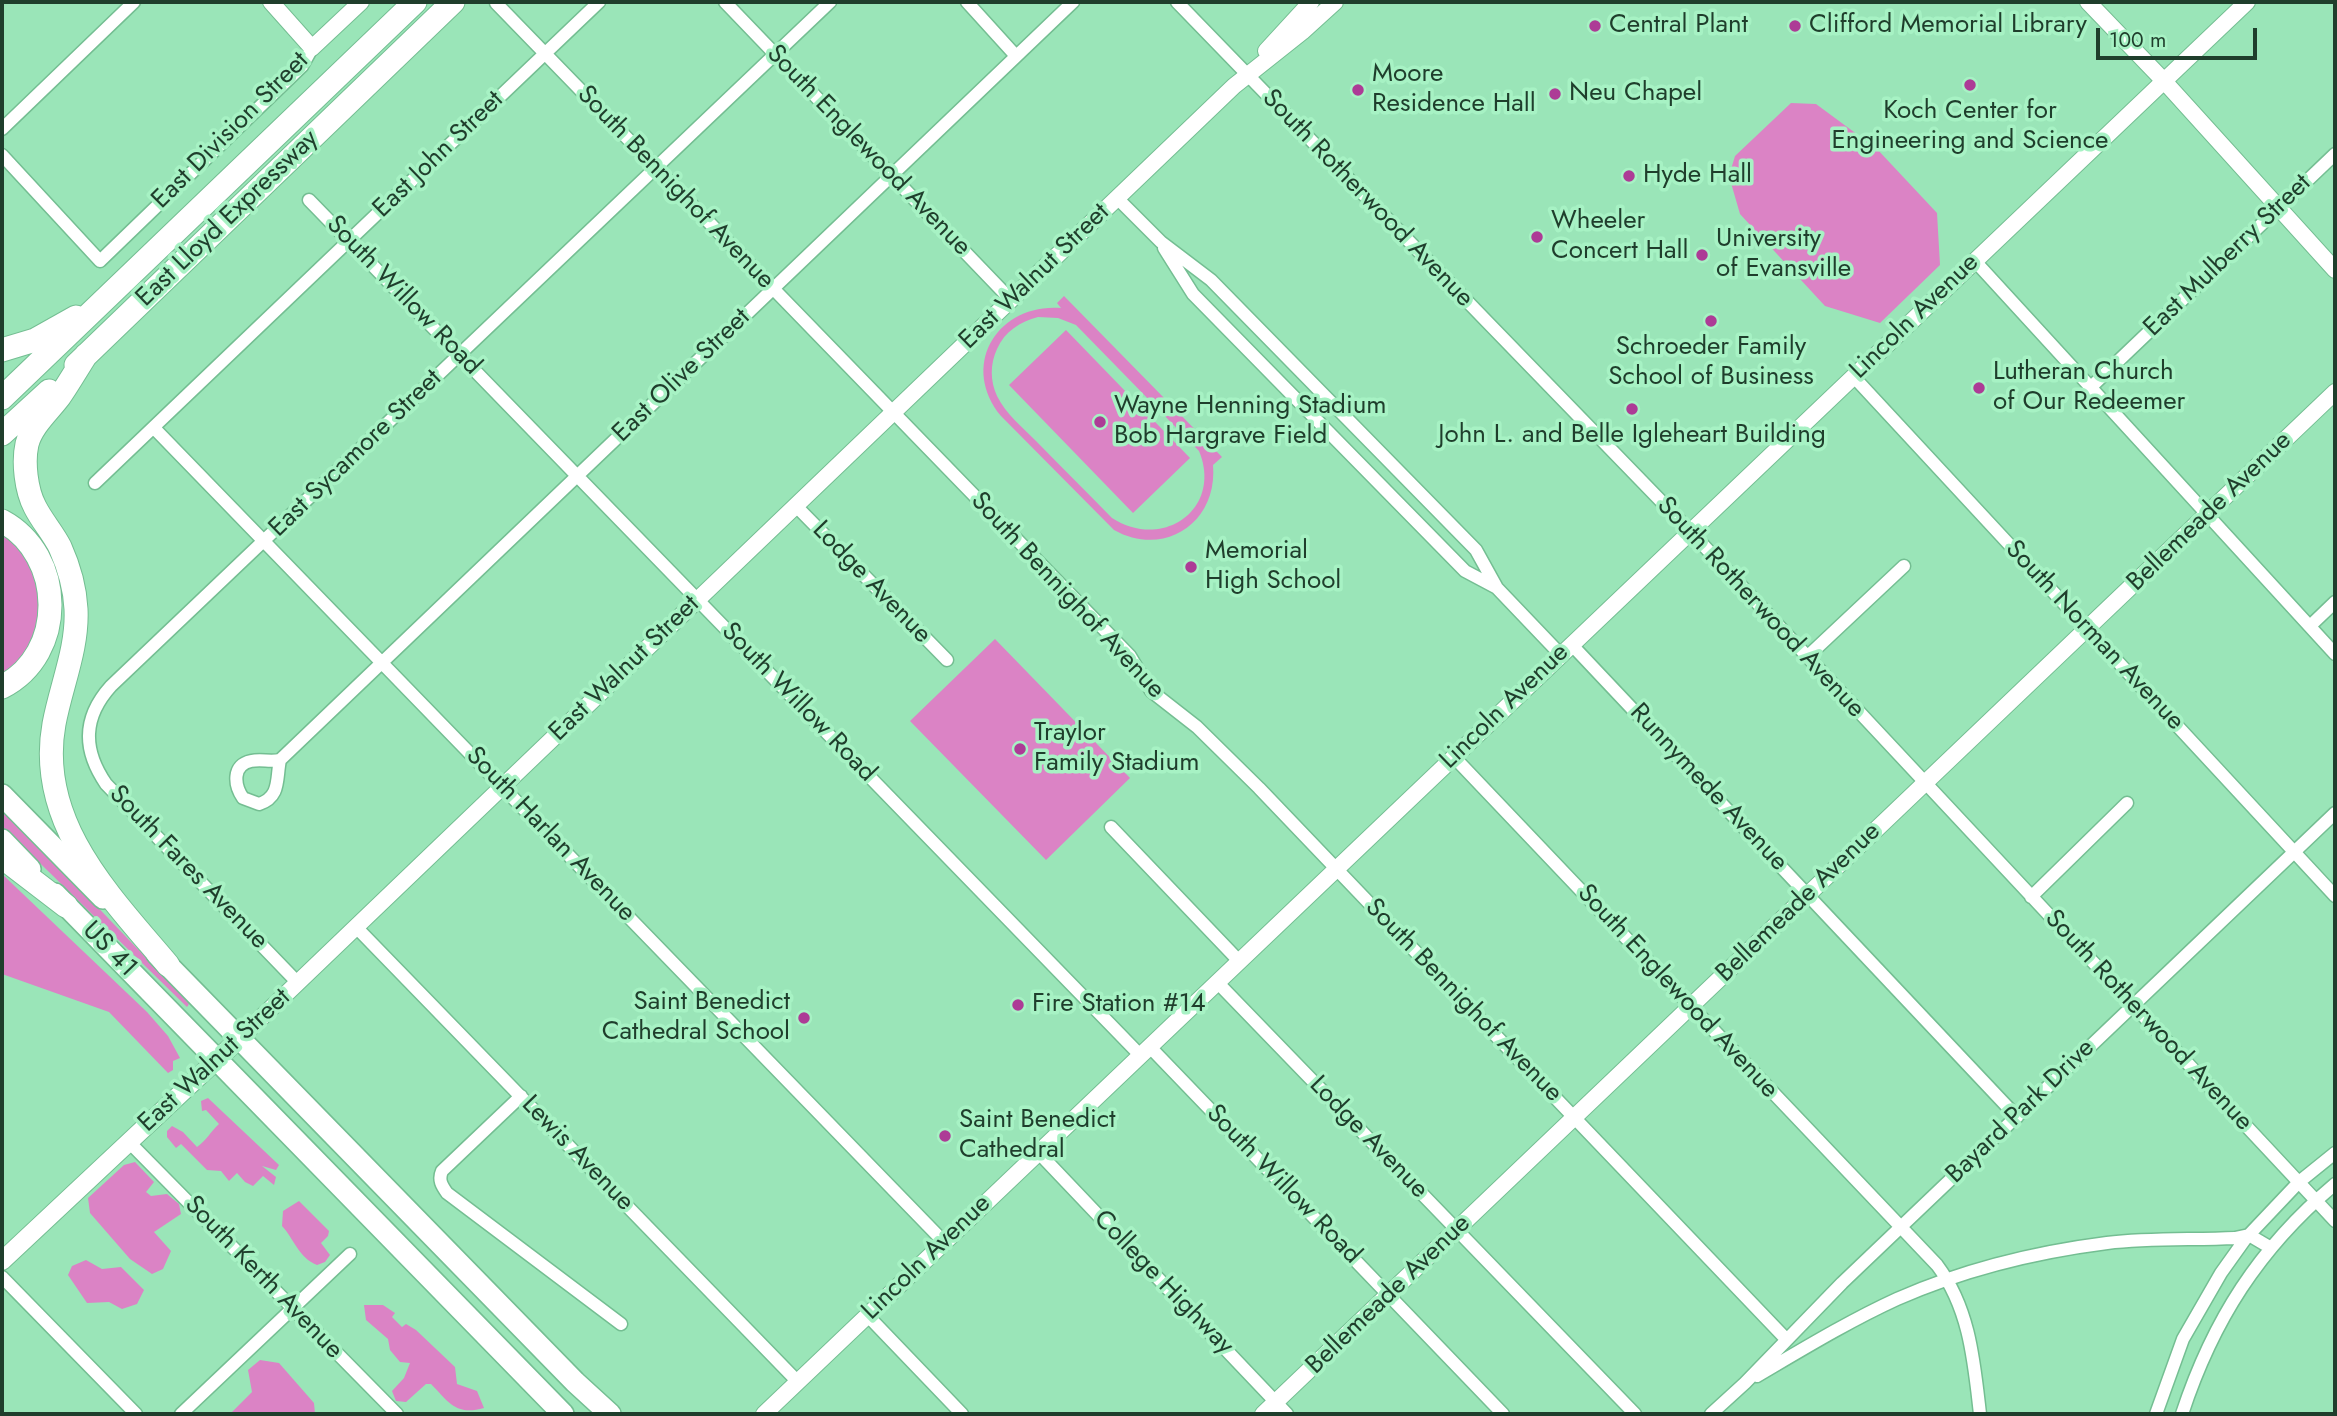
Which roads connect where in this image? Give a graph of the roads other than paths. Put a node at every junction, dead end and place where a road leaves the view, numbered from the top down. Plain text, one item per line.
1 (134, 2) edge
2 (271, 2) edge
3 (361, 2) edge
4 (399, 2) edge
5 (415, 2) edge
6 (453, 2) edge
7 (496, 2) edge
8 (599, 2) edge
9 (725, 2) edge
10 (830, 2) edge
11 (967, 2) edge
12 (1073, 2) edge
13 (1177, 2) edge
14 (1311, 2) edge
15 (1335, 2) edge
16 (2088, 2) edge
17 (2247, 2) edge
18 (312, 48) junction
19 (366, 50) junction
20 (545, 53) junction
21 (775, 54) junction
22 (1016, 55) junction
23 (1246, 75) junction
24 (2164, 81) junction
25 (2, 129) edge
26 (2335, 154) edge
27 (2, 155) edge
28 (656, 167) junction
29 (892, 174) junction
30 (1117, 198) junction
31 (309, 200) dead end
32 (2279, 207) junction
33 (349, 240) junction
34 (1160, 242) junction
35 (1974, 260) junction
36 (2335, 270) edge
37 (773, 288) junction
38 (1011, 300) junction
39 (100, 305) junction
40 (2, 350) edge
41 (86, 355) junction
42 (461, 355) junction
43 (1853, 376) junction
44 (2091, 387) junction
45 (2335, 392) edge
46 (2, 398) edge
47 (893, 413) junction
48 (154, 428) junction
49 (2, 434) edge
50 (578, 476) junction
51 (95, 483) dead end
52 (796, 506) junction
53 (2207, 515) junction
54 (2, 522) edge
55 (1690, 531) junction
56 (264, 542) junction
57 (1904, 566) dead end
58 (1497, 588) junction
59 (698, 600) junction
60 (2335, 602) edge
61 (2310, 626) junction
62 (2087, 629) junction
63 (1566, 649) junction
64 (2335, 654) edge
65 (1807, 657) junction
66 (947, 660) dead end
67 (383, 663) junction
68 (2, 687) edge
69 (96, 705) joint
70 (1453, 756) junction
71 (280, 760) dead end
72 (1925, 783) junction
73 (503, 787) junction
74 (2, 795) edge
75 (2127, 803) dead end
76 (2335, 813) edge
77 (1111, 827) dead end
78 (2, 840) edge
79 (2294, 852) junction
80 (2, 857) edge
81 (1336, 869) junction
82 (1808, 894) junction
83 (2335, 896) edge
84 (2031, 897) junction
85 (66, 906) junction
86 (356, 927) junction
87 (1239, 961) junction
88 (168, 965) junction
89 (1217, 982) junction
90 (298, 983) junction
91 (2132, 1006) junction
92 (1691, 1007) junction
93 (240, 1038) junction
94 (1144, 1051) junction
95 (216, 1060) junction
96 (520, 1096) junction
97 (2017, 1117) junction
98 (1574, 1118) junction
99 (130, 1142) junction
100 (1038, 1153) junction
101 (2335, 1153) edge
102 (2299, 1182) junction
103 (2335, 1184) edge
104 (2316, 1200) junction
105 (2335, 1221) edge
106 (1901, 1227) junction
107 (1458, 1228) junction
108 (2249, 1235) junction
109 (944, 1242) junction
110 (2270, 1248) junction
111 (350, 1254) dead end
112 (2, 1261) edge
113 (2, 1277) edge
114 (1948, 1281) junction
115 (1388, 1294) junction
116 (293, 1309) junction
117 (867, 1316) junction
118 (621, 1324) dead end
119 (1786, 1339) junction
120 (798, 1382) junction
121 (1745, 1383) junction
122 (1282, 1408) edge
123 (136, 1414) edge
124 (181, 1414) edge
125 (397, 1414) edge
126 (563, 1414) edge
127 (610, 1414) edge
128 (764, 1414) edge
129 (962, 1414) edge
130 (1263, 1414) edge
131 (1503, 1414) edge
132 (1635, 1414) edge
133 (1711, 1414) edge
134 (1980, 1414) edge
135 (2156, 1414) edge
136 (2182, 1414) edge

1 - 25 street
2 - 18 street
3 - 18 street, East Division Street
4 - 19 highway
5 - 19 highway, East Lloyd Expressway
6 - 41 highway, East Lloyd Expressway
7 - 20 street, South Bennighof Avenue
8 - 20 street, East John Street
9 - 21 street, South Englewood Avenue
10 - 21 street, East Sycamore Street
11 - 22 street
12 - 22 street, East Olive Street
13 - 23 street, South Rotherwood Avenue
14 - 23 street, East Walnut Street
15 - 23 street, East Walnut Street
16 - 24 street
17 - 24 street, Lincoln Avenue
18 - 27 street, East Division Street
19 - 39 highway, East Lloyd Expressway
20 - 28 street, South Bennighof Avenue
20 - 33 street, East John Street
21 - 28 street, East Sycamore Street
21 - 29 street, South Englewood Avenue
22 - 29 street, East Olive Street
23 - 30 street, East Walnut Street
23 - 55 street, South Rotherwood Avenue
24 - 32 street
24 - 35 street, Lincoln Avenue
26 - 32 street, East Mulberry Street
28 - 37 street, South Bennighof Avenue
28 - 42 street, East Sycamore Street
29 - 37 street, East Olive Street
29 - 38 street, South Englewood Avenue
30 - 34 street, Runnymede Avenue
30 - 38 street, East Walnut Street
31 - 33 street, South Willow Road
32 - 36 street
32 - 44 street, East Mulberry Street
33 - 42 street, South Willow Road
33 - 48 street, East John Street
34 - 58 street, Runnymede Avenue
34 - 58 street, Runnymede Avenue
35 - 43 street, Lincoln Avenue
35 - 44 street
37 - 47 street, South Bennighof Avenue
37 - 50 street, East Olive Street
38 - 47 street, East Walnut Street
39 - 40 highway
39 - 46 highway, East Lloyd Expressway
41 - 49 highway, East Lloyd Expressway
41 - 88 highway
42 - 50 street, South Willow Road
42 - 56 street, East Sycamore Street
43 - 55 street, Lincoln Avenue
43 - 62 street, South Norman Avenue
44 - 53 street
45 - 53 street, Bellemeade Avenue
47 - 52 street, East Walnut Street
47 - 81 street, South Bennighof Avenue
48 - 51 street, East John Street
48 - 56 street, South Harlan Avenue
50 - 59 street, South Willow Road
50 - 67 street, East Olive Street
52 - 59 street, East Walnut Street
52 - 66 street, Lodge Avenue
53 - 61 street
53 - 62 street, Bellemeade Avenue
54 - 68 highway
55 - 63 street, Lincoln Avenue
55 - 65 street, South Rotherwood Avenue
56 - 67 street, South Harlan Avenue
56 - 69 street, East Sycamore Street
57 - 65 street
58 - 63 street, Runnymede Avenue
59 - 73 street, East Walnut Street
59 - 94 street, South Willow Road
60 - 61 street
61 - 64 street
62 - 72 street, Bellemeade Avenue
62 - 79 street, South Norman Avenue
63 - 70 street, Lincoln Avenue
63 - 82 street, Runnymede Avenue
65 - 72 street, South Rotherwood Avenue
67 - 71 street, East Olive Street
67 - 73 street, South Harlan Avenue
69 - 90 street, South Fares Avenue
70 - 81 street, Lincoln Avenue
70 - 92 street, South Englewood Avenue
72 - 82 street, Bellemeade Avenue
72 - 84 street, South Rotherwood Avenue
73 - 86 street, East Walnut Street
73 - 109 street, South Harlan Avenue
74 - 88 highway, US 41
75 - 84 street
76 - 79 street, Bayard Park Drive
77 - 87 street
78 - 85 highway, US 41 / US 41
79 - 83 street, South Norman Avenue
79 - 91 street, Bayard Park Drive
80 - 85 highway
81 - 87 street, Lincoln Avenue
81 - 98 street, South Bennighof Avenue
82 - 92 street, Bellemeade Avenue
82 - 97 street, Runnymede Avenue
84 - 91 street, South Rotherwood Avenue
85 - 95 highway, US 41 / US 41
86 - 90 street, East Walnut Street
86 - 96 street, Lewis Avenue
87 - 89 street, Lincoln Avenue
88 - 93 highway, US 41
89 - 94 street, Lincoln Avenue
89 - 107 street, Lodge Avenue
90 - 93 street, East Walnut Street
91 - 97 street, Bayard Park Drive
91 - 102 street, South Rotherwood Avenue
92 - 98 street, Bellemeade Avenue
92 - 106 street, South Englewood Avenue
93 - 95 main road, East Walnut Street
93 - 127 highway, US 41
94 - 100 street, Lincoln Avenue
94 - 115 street, South Willow Road
95 - 99 main road, East Walnut Street
95 - 126 highway, US 41
96 - 118 street
96 - 120 street, Lewis Avenue
97 - 106 street, Bayard Park Drive
98 - 107 street, Bellemeade Avenue
98 - 119 street, South Bennighof Avenue
99 - 112 main road, East Walnut Street
99 - 116 street, South Kerth Avenue
100 - 109 street, Lincoln Avenue
100 - 122 street, College Highway
101 - 102 street
102 - 104 street, South Rotherwood Avenue
102 - 108 street
103 - 104 street
104 - 105 street, South Rotherwood Avenue
104 - 110 street
106 - 114 street, South Englewood Avenue
106 - 119 street, Bayard Park Drive
107 - 115 street, Bellemeade Avenue
107 - 132 street, Lodge Avenue
108 - 110 street
108 - 114 street
108 - 135 street
109 - 117 street, Lincoln Avenue
110 - 136 street
111 - 116 street
113 - 123 street
114 - 121 street
114 - 134 street, South Englewood Avenue
115 - 122 street, Bellemeade Avenue
115 - 131 street, South Willow Road
116 - 124 street
116 - 125 street, South Kerth Avenue
117 - 120 street, Lincoln Avenue
117 - 129 street
119 - 121 street, Bayard Park Drive
120 - 128 street, Lincoln Avenue
121 - 133 street, Bayard Park Drive
122 - 130 street, Bellemeade Avenue

